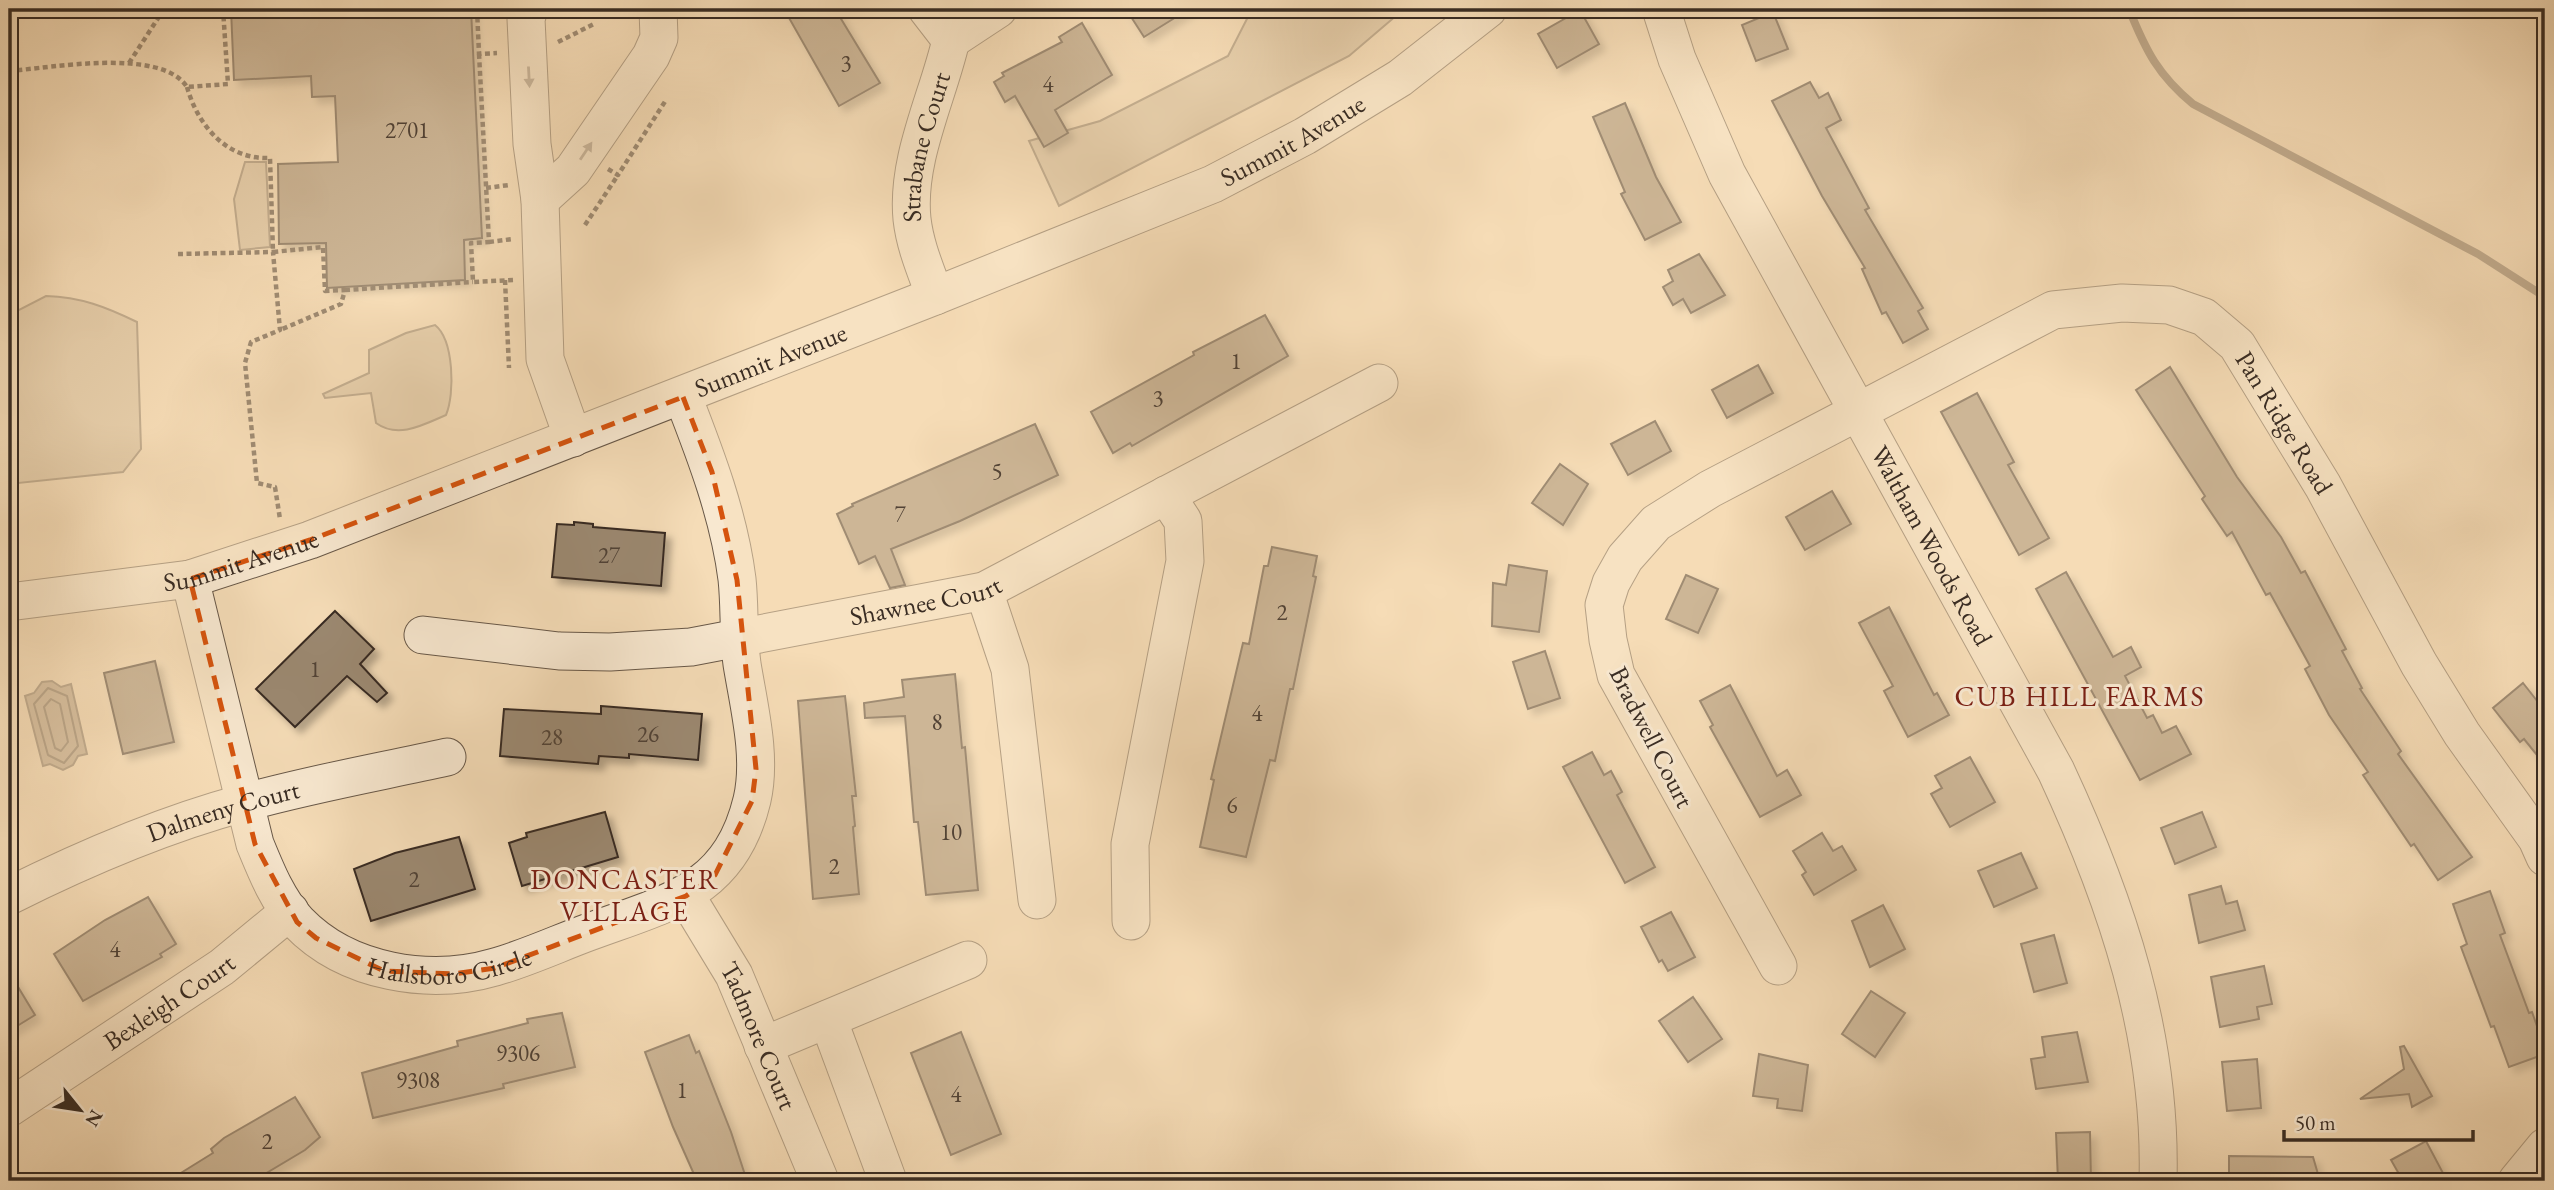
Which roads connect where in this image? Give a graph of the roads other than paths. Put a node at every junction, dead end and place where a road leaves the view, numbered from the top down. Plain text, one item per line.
1 (528, 9) edge
2 (658, 9) edge
3 (927, 9) edge
4 (998, 9) edge
5 (1488, 9) edge
6 (1661, 9) edge
7 (951, 40) junction
8 (529, 192) junction
9 (935, 296) junction
10 (1379, 383) dead end
11 (683, 397) junction
12 (1857, 411) junction
13 (573, 438) junction
14 (1166, 495) junction
15 (190, 579) junction
16 (984, 591) junction
17 (9, 602) edge
18 (423, 635) dead end
19 (738, 637) junction
20 (447, 757) dead end
21 (243, 803) junction
22 (2545, 857) edge
23 (9, 896) edge
24 (686, 896) junction
25 (1037, 900) dead end
26 (290, 911) junction
27 (1131, 921) dead end
28 (968, 960) dead end
29 (1778, 966) dead end
30 (828, 1019) junction
31 (763, 1046) junction
32 (9, 1108) edge
33 (2543, 1151) edge
34 (820, 1181) edge
35 (888, 1181) edge
36 (2158, 1181) edge
37 (2517, 1181) edge

1 -> 8 street
8 -> 2 street
3 - 7 street, Strabane Court
4 - 7 street, Strabane Court
5 - 9 street, Summit Avenue
6 - 12 street, Waltham Woods Road
7 - 9 street, Strabane Court
8 - 13 street
9 - 11 street, Summit Avenue
10 - 14 street, Shawnee Court
11 - 13 street, Summit Avenue
11 - 19 street, Hallsboro Circle
12 - 22 street, Pan Ridge Road
12 - 29 street, Bradwell Court
12 - 36 street, Waltham Woods Road
13 - 15 street, Summit Avenue
14 - 16 street, Shawnee Court
14 - 27 street
15 - 17 street, Summit Avenue
15 - 21 street, Hallsboro Circle
16 - 19 street, Shawnee Court
16 - 25 street
18 - 19 street, Shawnee Court
19 - 24 street, Hallsboro Circle
20 - 21 street, Dalmeny Court
21 - 23 street, Dalmeny Court
21 - 26 street, Hallsboro Circle
24 - 26 street, Hallsboro Circle
24 - 31 street, Tadmore Court
26 - 32 street, Bexleigh Court
28 - 30 street
30 - 31 street
30 - 35 street
31 - 34 street, Tadmore Court
33 - 37 street

